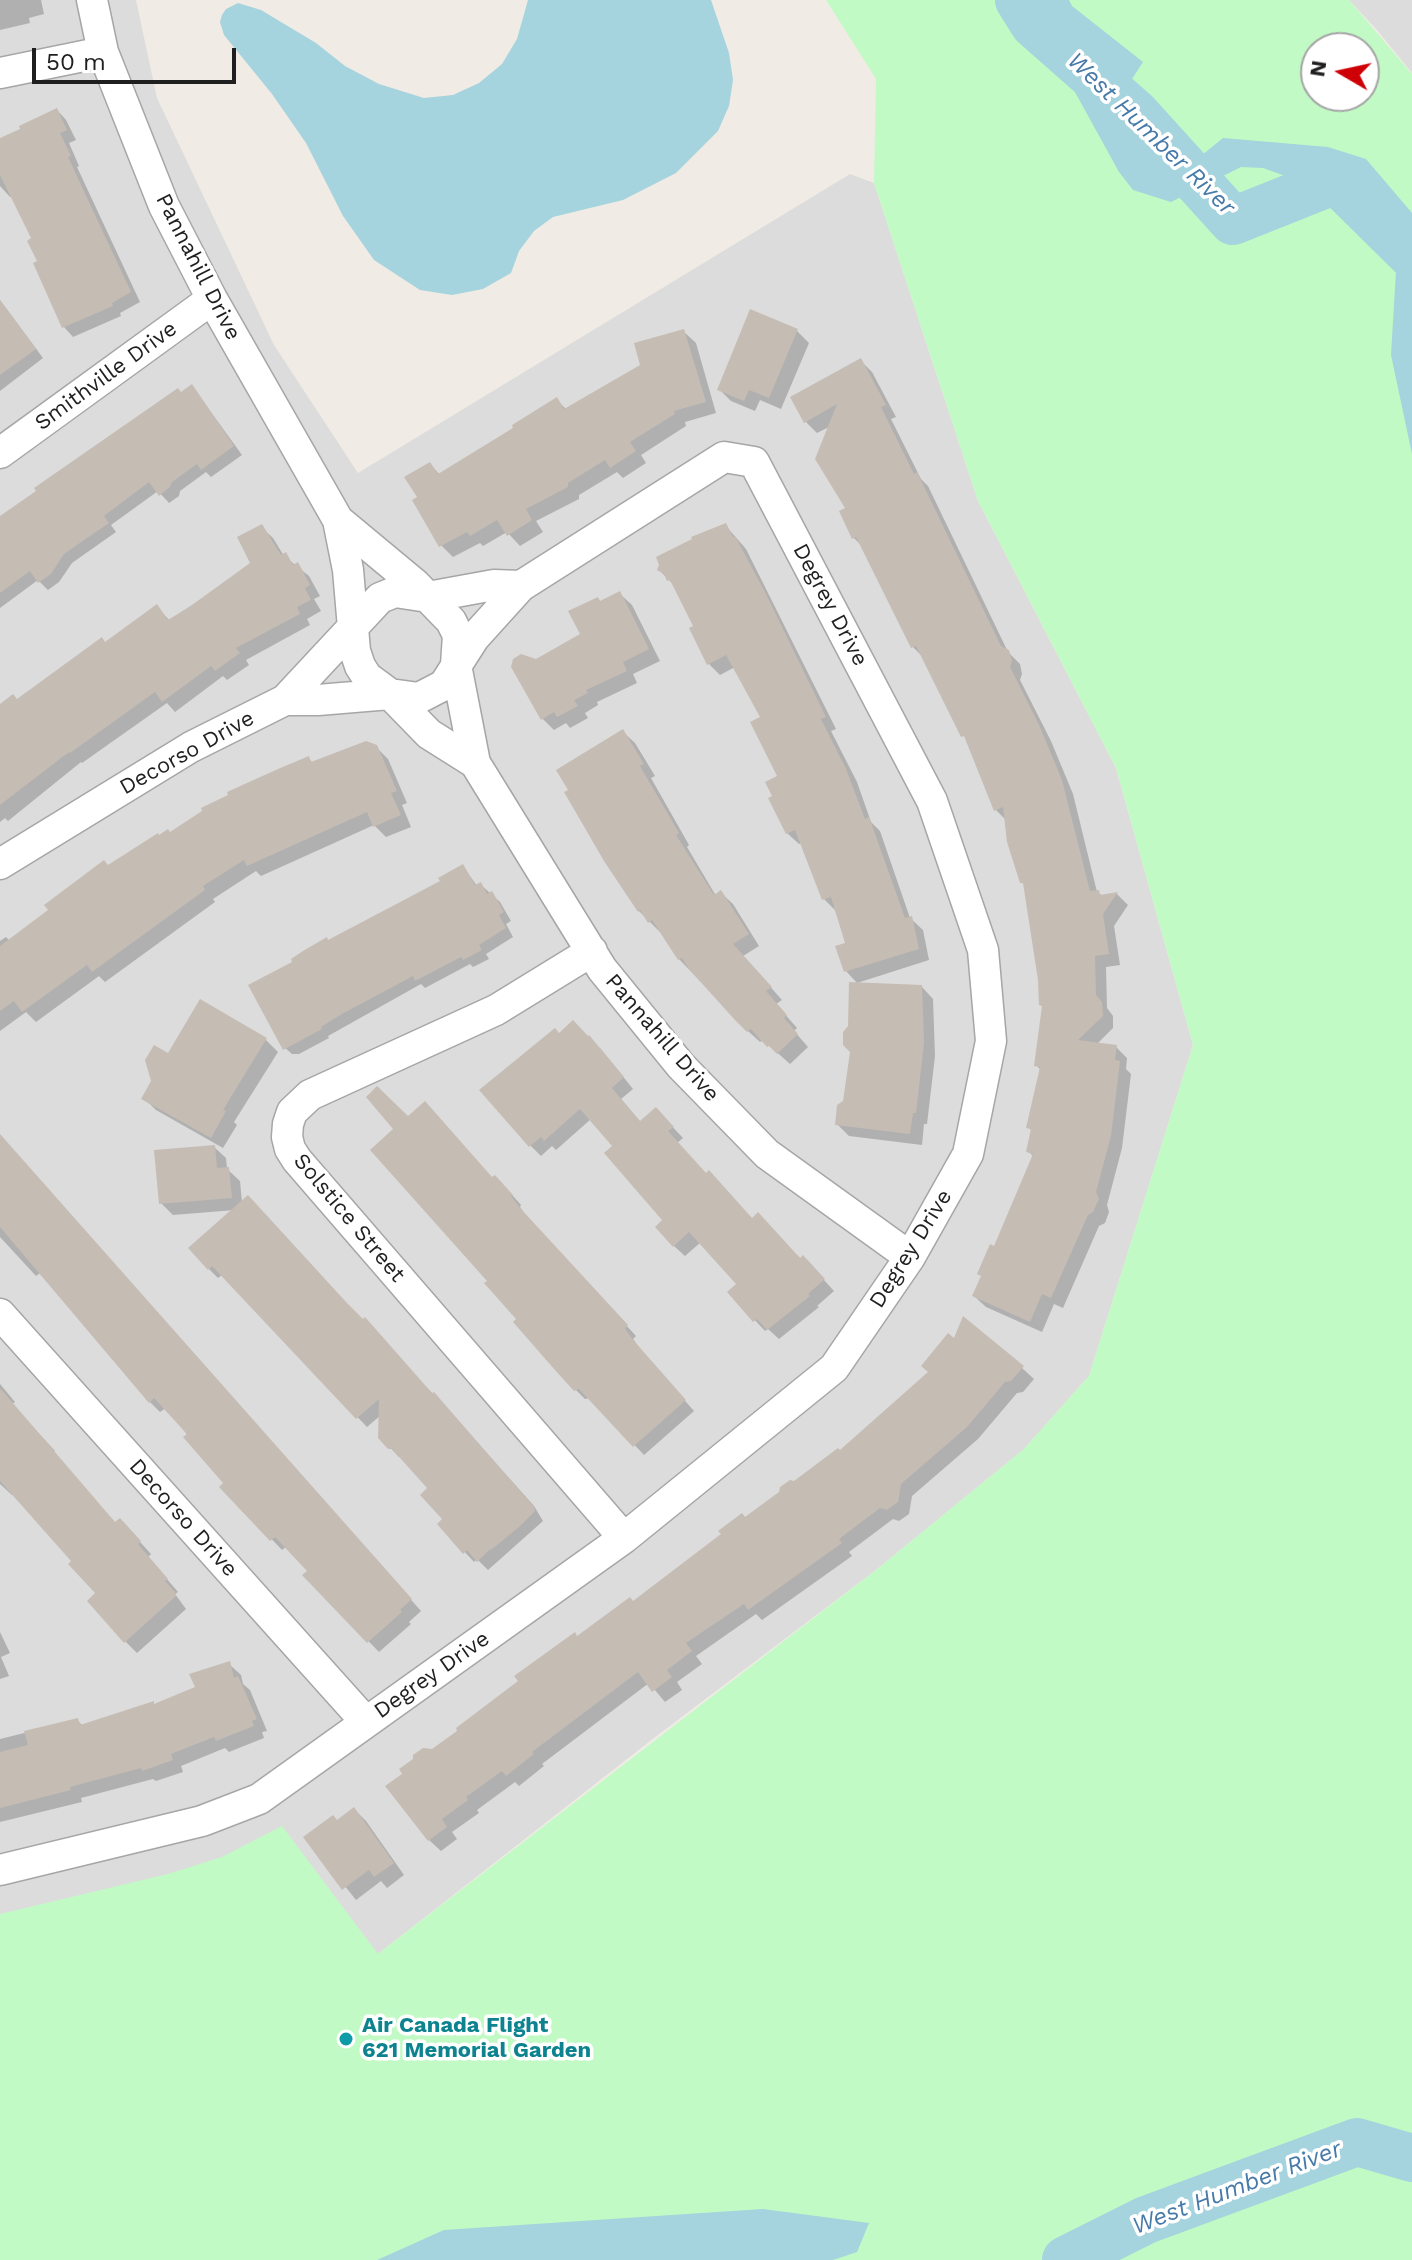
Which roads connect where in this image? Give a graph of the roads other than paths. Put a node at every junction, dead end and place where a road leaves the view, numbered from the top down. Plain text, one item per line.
1 (92, 0) edge
2 (103, 52) junction
3 (0, 73) edge
4 (212, 299) junction
5 (0, 453) edge
6 (338, 520) junction
7 (521, 586) junction
8 (428, 597) junction
9 (354, 627) junction
10 (456, 665) junction
11 (390, 694) junction
12 (285, 700) junction
13 (475, 763) junction
14 (0, 864) edge
15 (592, 951) junction
16 (910, 1257) junction
17 (0, 1314) edge
18 (624, 1538) junction
19 (366, 1722) junction
20 (0, 1870) edge

1 - 2 street, Pannahill Drive
2 - 3 street
2 - 4 street, Pannahill Drive
4 - 5 street, Smithville Drive
4 - 6 street, Pannahill Drive
6 - 8 street, Pannahill Drive
6 - 9 street, Pannahill Drive
7 - 8 street
7 - 10 street, Degrey Drive
7 - 16 street, Degrey Drive
8 - 9 street
8 - 10 street, Pannahill Drive
9 - 11 street, Pannahill Drive
9 - 12 street
10 - 11 street
10 - 13 street, Pannahill Drive
11 - 12 street, Decorso Drive
11 - 13 street, Pannahill Drive
12 - 14 street, Decorso Drive
13 - 15 street, Pannahill Drive
15 - 16 street, Pannahill Drive
15 - 18 street, Solstice Street
16 - 18 street, Degrey Drive
17 - 19 street, Decorso Drive
18 - 19 street, Degrey Drive
19 - 20 street, Degrey Drive

